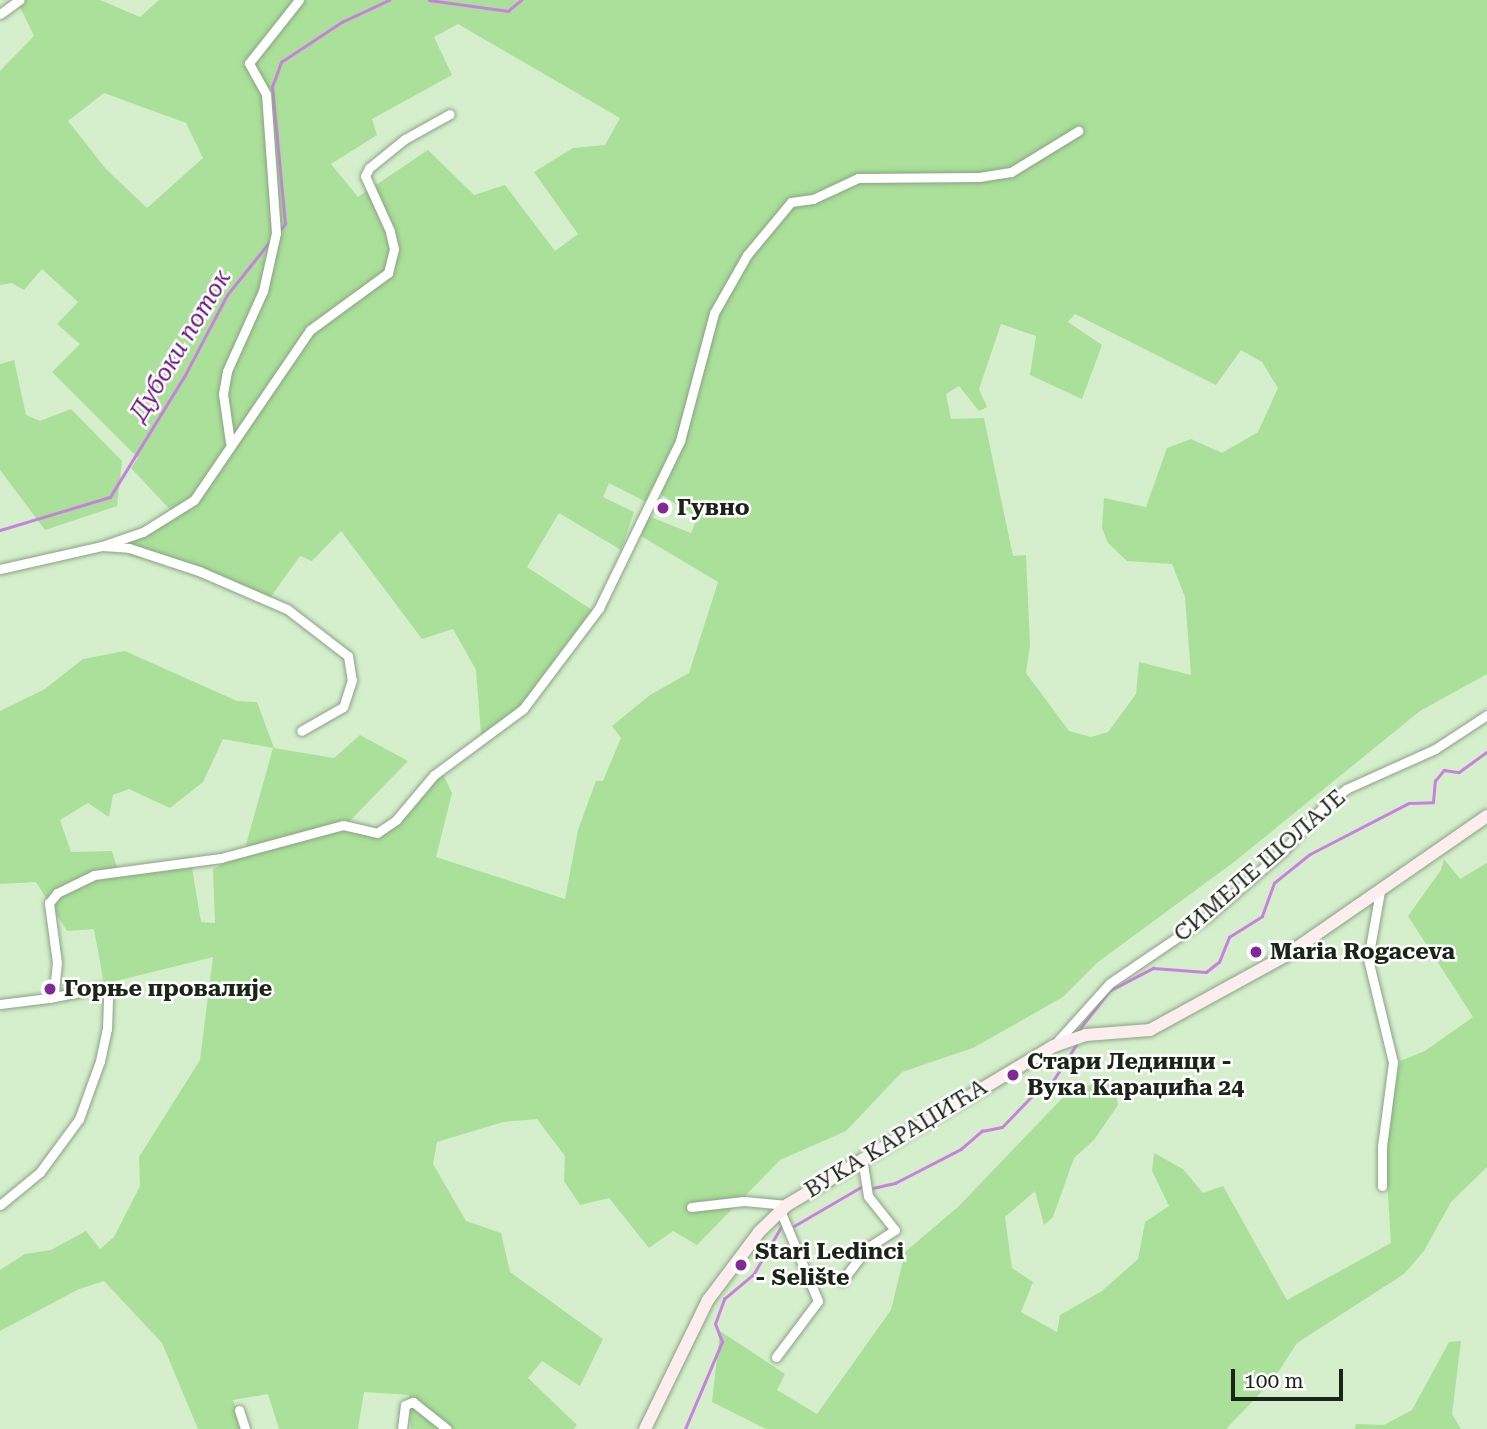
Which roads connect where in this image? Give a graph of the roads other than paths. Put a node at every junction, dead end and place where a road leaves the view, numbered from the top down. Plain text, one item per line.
1 (19, 0) edge
2 (299, 0) edge
3 (0, 14) edge
4 (450, 114) dead end
5 (1078, 131) dead end
6 (230, 442) junction
7 (102, 546) junction
8 (0, 569) edge
9 (1487, 715) edge
10 (301, 731) dead end
11 (1487, 816) edge
12 (1380, 891) junction
13 (49, 998) junction
14 (0, 1004) edge
15 (1054, 1046) junction
16 (862, 1157) junction
17 (1382, 1186) dead end
18 (0, 1205) edge
19 (691, 1207) dead end
20 (784, 1208) junction
21 (842, 1281) dead end
22 (776, 1357) dead end
23 (239, 1410) dead end
24 (246, 1429) edge
25 (402, 1429) edge
26 (447, 1429) edge
27 (645, 1429) edge

1 - 3 street
2 - 6 street
4 - 6 street
5 - 13 street
6 - 7 street
7 - 8 street
7 - 10 street
9 - 15 street, СИМЕЛЕ ШОЛАЈЕ
11 - 12 street, ВУКА КАРАЏИЋА
12 - 15 street, ВУКА КАРАЏИЋА
12 - 17 street
13 - 14 street
13 - 18 street
15 - 16 street, ВУКА КАРАЏИЋА
16 - 20 street, ВУКА КАРАЏИЋА
16 - 21 street
19 - 20 street
20 - 22 street
20 - 27 street, ВУКА КАРАЏИЋА
23 - 24 street
25 - 26 street

